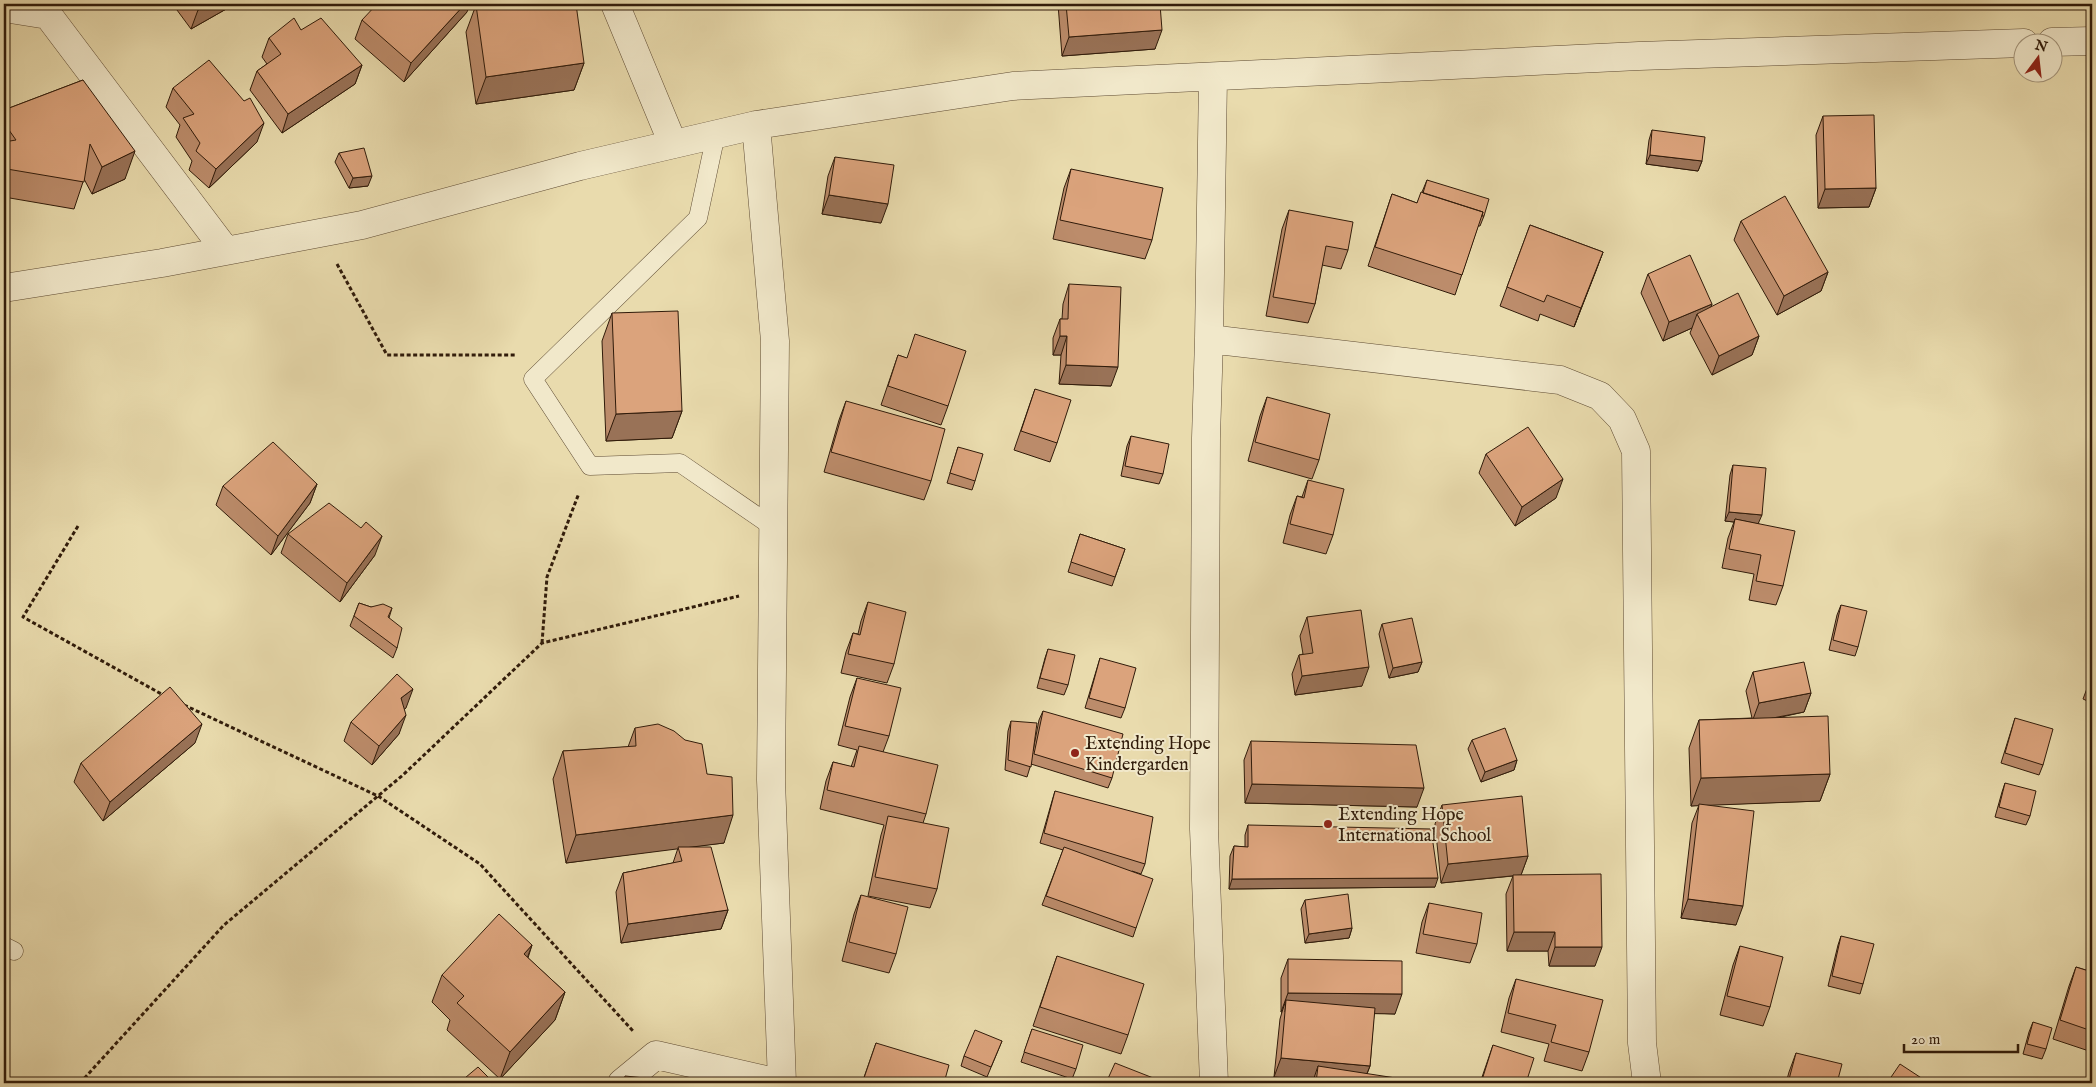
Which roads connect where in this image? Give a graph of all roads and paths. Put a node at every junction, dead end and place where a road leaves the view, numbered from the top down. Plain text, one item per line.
1 (615, 4) edge
2 (4, 8) edge
3 (2092, 41) edge
4 (2064, 42) edge
5 (2014, 43) edge
6 (1213, 77) junction
7 (756, 125) junction
8 (716, 134) junction
9 (673, 144) junction
10 (320, 233) junction
11 (226, 251) junction
12 (4, 288) edge
13 (1209, 339) junction
14 (533, 379) junction
15 (590, 466) junction
16 (78, 526) dead end
17 (774, 527) junction
18 (773, 588) junction
19 (542, 643) junction
20 (170, 699) edge
21 (179, 703) edge
22 (378, 796) junction
23 (656, 1055) junction
24 (80, 1083) edge
25 (622, 1083) edge
26 (781, 1083) edge
27 (1214, 1083) edge
28 (1647, 1083) edge

1 - 9 street
2 - 11 street
3 - 4 street
5 - 6 street
6 - 7 street
6 - 13 street
7 - 8 street
7 - 17 street
8 - 9 street
8 - 14 lane
9 - 10 street
10 - 11 street
10 - 14 path
11 - 12 street
13 - 27 street
13 - 28 street
14 - 15 lane
15 - 17 lane
15 - 19 path
16 - 20 path
17 - 18 street
18 - 19 path
18 - 26 street
19 - 22 path
21 - 22 path
22 - 23 path
22 - 24 path
23 - 25 street
23 - 26 street

